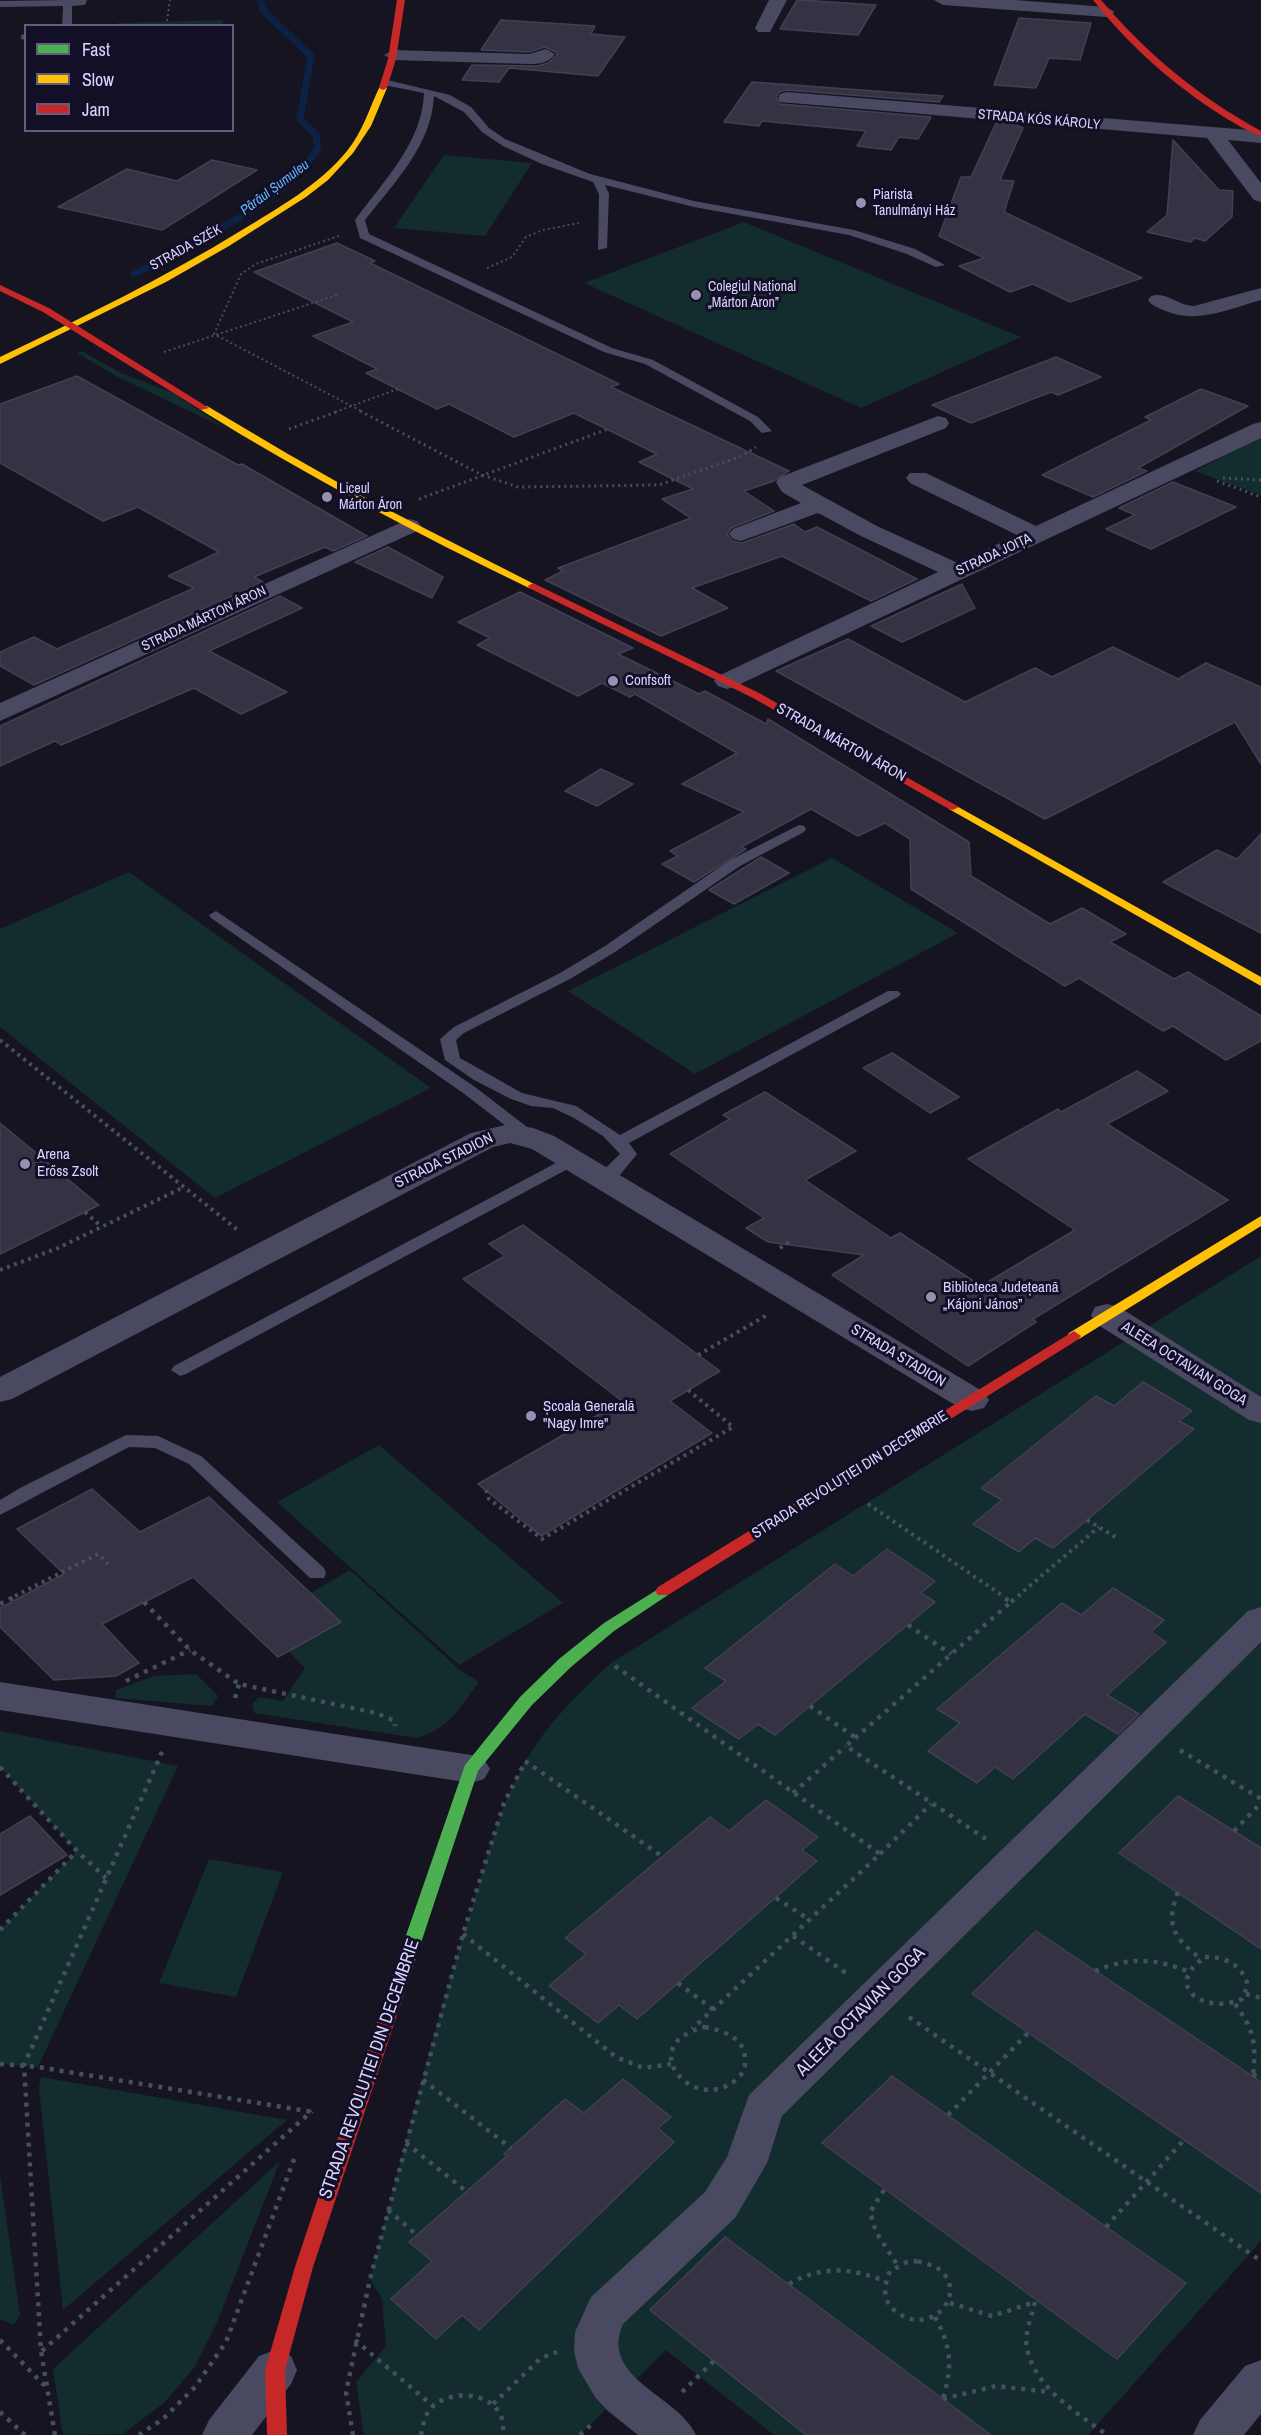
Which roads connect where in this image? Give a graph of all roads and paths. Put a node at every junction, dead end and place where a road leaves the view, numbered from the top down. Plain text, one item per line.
1 (82, 0) edge
2 (170, 0) edge
3 (401, 0) edge
4 (778, 0) edge
5 (943, 0) edge
6 (40, 2) edge
7 (69, 3) junction
8 (0, 4) edge
9 (1102, 6) edge
10 (167, 21) dead end
11 (67, 24) edge
12 (764, 28) dead end
13 (546, 54) dead end
14 (393, 55) junction
15 (387, 83) junction
16 (429, 93) junction
17 (787, 98) dead end
18 (1214, 135) junction
19 (1261, 136) edge
20 (597, 179) junction
21 (1261, 196) edge
22 (603, 218) junction
23 (364, 236) junction
24 (602, 248) dead end
25 (940, 265) dead end
26 (445, 274) junction
27 (0, 288) edge
28 (1261, 294) edge
29 (337, 295) dead end
30 (1158, 300) dead end
31 (31, 327) dead end
32 (71, 327) junction
33 (214, 334) junction
34 (52, 342) junction
35 (156, 355) dead end
36 (0, 361) edge
37 (398, 389) dead end
38 (351, 406) junction
39 (938, 423) dead end
40 (210, 429) dead end
41 (608, 429) dead end
42 (1261, 429) edge
43 (284, 431) dead end
44 (766, 431) joint
45 (269, 449) junction
46 (482, 475) junction
47 (1206, 477) dead end
48 (918, 478) dead end
49 (1261, 497) edge
50 (415, 501) dead end
51 (820, 504) junction
52 (409, 526) junction
53 (741, 534) dead end
54 (1035, 535) junction
55 (958, 572) junction
56 (727, 681) junction
57 (6, 705) edge
58 (799, 829) dead end
59 (216, 915) dead end
60 (1261, 982) edge
61 (893, 994) dead end
62 (0, 1040) edge
63 (525, 1133) junction
64 (621, 1141) junction
65 (571, 1160) junction
66 (602, 1179) junction
67 (184, 1187) junction
68 (85, 1212) dead end
69 (1261, 1220) edge
70 (102, 1227) junction
71 (265, 1253) junction
72 (0, 1270) edge
73 (799, 1296) junction
74 (1107, 1315) junction
75 (698, 1355) dead end
76 (180, 1370) dead end
77 (688, 1390) dead end
78 (0, 1391) edge
79 (972, 1400) junction
80 (1261, 1412) edge
81 (838, 1482) junction
82 (486, 1490) dead end
83 (878, 1497) dead end
84 (868, 1504) junction
85 (0, 1509) edge
86 (858, 1510) dead end
87 (1087, 1520) dead end
88 (1099, 1527) junction
89 (1117, 1538) dead end
90 (108, 1564) dead end
91 (317, 1573) dead end
92 (144, 1602) dead end
93 (1011, 1602) junction
94 (0, 1604) edge
95 (1261, 1620) edge
96 (908, 1625) dead end
97 (190, 1650) junction
98 (951, 1654) junction
99 (621, 1657) dead end
100 (119, 1684) dead end
101 (0, 1696) edge
102 (810, 1706) dead end
103 (175, 1723) junction
104 (1149, 1731) junction
105 (856, 1738) junction
106 (846, 1746) junction
107 (529, 1755) dead end
108 (390, 1756) junction
109 (525, 1761) junction
110 (0, 1767) edge
111 (471, 1769) junction
112 (793, 1793) junction
113 (1261, 1801) edge
114 (932, 1804) junction
115 (1234, 1831) dead end
116 (77, 1851) junction
117 (880, 1854) junction
118 (663, 1857) dead end
119 (1016, 1858) junction
120 (106, 1878) junction
121 (1178, 1892) dead end
122 (776, 1898) dead end
123 (810, 1920) junction
124 (0, 1930) edge
125 (463, 1934) junction
126 (793, 1936) junction
127 (1201, 1959) junction
128 (1095, 1971) dead end
129 (1187, 1971) junction
130 (678, 1983) dead end
131 (1246, 1994) junction
132 (878, 1995) junction
133 (1261, 1998) edge
134 (1235, 2004) junction
135 (714, 2010) junction
136 (692, 2030) junction
137 (1028, 2033) dead end
138 (0, 2064) edge
139 (671, 2064) junction
140 (24, 2065) junction
141 (1261, 2071) edge
142 (990, 2073) junction
143 (423, 2080) junction
144 (316, 2100) dead end
145 (312, 2111) junction
146 (948, 2115) dead end
147 (353, 2119) junction
148 (308, 2122) dead end
149 (1184, 2140) dead end
150 (300, 2143) dead end
151 (406, 2143) junction
152 (511, 2148) dead end
153 (1147, 2182) junction
154 (884, 2190) dead end
155 (467, 2192) dead end
156 (388, 2210) junction
157 (1106, 2227) dead end
158 (417, 2235) dead end
159 (1261, 2261) edge
160 (898, 2266) junction
161 (885, 2280) junction
162 (789, 2284) dead end
163 (950, 2303) junction
164 (935, 2318) junction
165 (595, 2337) junction
166 (0, 2340) edge
167 (355, 2340) junction
168 (41, 2351) junction
169 (275, 2370) junction
170 (1261, 2380) edge
171 (45, 2386) junction
172 (1051, 2392) junction
173 (493, 2404) junction
174 (433, 2406) junction
175 (0, 2412) edge
176 (25, 2435) edge
177 (55, 2435) edge
178 (139, 2435) edge
179 (225, 2435) edge
180 (277, 2435) edge
181 (353, 2435) edge
182 (421, 2435) edge
183 (504, 2435) edge
184 (673, 2435) edge
185 (1107, 2435) edge
186 (1216, 2435) edge

1 - 7 lane
2 - 10 path
3 - 14 street, STRADA SZÉK
4 - 12 street
5 - 9 street
6 - 7 lane
6 - 8 lane
7 - 11 lane
9 - 19 street
13 - 14 street
14 - 15 street, STRADA SZÉK
15 - 16 lane
15 - 32 street, STRADA SZÉK
16 - 20 lane
16 - 23 lane
17 - 18 street, STRADA KÓS KÁROLY
18 - 19 street, STRADA KÓS KÁROLY
18 - 21 street
20 - 22 lane
20 - 25 lane
22 - 24 lane
22 - 26 path
23 - 26 lane
23 - 33 path
26 - 44 lane
27 - 32 street, STRADA MÁRTON ÁRON
28 - 30 street
29 - 33 path
31 - 34 street
32 - 34 street, STRADA SZÉK
32 - 45 street, STRADA MÁRTON ÁRON
33 - 35 path
33 - 38 path
34 - 36 street, STRADA SZÉK
37 - 38 path
38 - 43 path
38 - 46 path
39 - 51 street
40 - 45 street, STRADA MÁRTON ÁRON
41 - 46 path
42 - 54 street, STRADA JOIȚA
44 - 46 path
45 - 52 street, STRADA MÁRTON ÁRON
46 - 50 path
47 - 49 path
48 - 54 street
51 - 53 street
51 - 55 street
52 - 56 street, STRADA MÁRTON ÁRON
52 - 57 street, STRADA MÁRTON ÁRON
54 - 55 street, STRADA JOIȚA
55 - 56 street, STRADA JOIȚA
56 - 60 street, STRADA MÁRTON ÁRON
58 - 64 lane
59 - 63 lane
61 - 64 lane
62 - 67 path
63 - 65 street, STRADA STADION
63 - 71 street, STRADA STADION
64 - 66 lane
65 - 66 street, STRADA STADION
65 - 76 lane
66 - 73 street, STRADA STADION
67 - 70 path
67 - 71 path
68 - 70 path
69 - 74 street, STRADA REVOLUȚIEI DIN DECEMBRIE
70 - 72 path
71 - 78 street, STRADA STADION
73 - 75 path
73 - 79 street, STRADA STADION
74 - 79 street, STRADA REVOLUȚIEI DIN DECEMBRIE
74 - 80 street, ALEEA OCTAVIAN GOGA
77 - 82 path
79 - 81 street, STRADA REVOLUȚIEI DIN DECEMBRIE
81 - 84 path
81 - 111 street, STRADA REVOLUȚIEI DIN DECEMBRIE
83 - 84 path
84 - 86 path
84 - 93 path
85 - 91 lane
87 - 88 path
88 - 89 path
88 - 93 path
90 - 94 path
92 - 97 path
93 - 98 path
95 - 104 street, ALEEA OCTAVIAN GOGA
96 - 98 path
97 - 100 path
97 - 108 path
98 - 105 path
99 - 112 path
101 - 103 street
102 - 105 path
103 - 108 street
103 - 120 path
104 - 113 path
104 - 119 street, ALEEA OCTAVIAN GOGA
105 - 106 path
106 - 112 path
106 - 114 path
107 - 109 path
108 - 111 street
109 - 118 path
109 - 125 path
110 - 116 path
111 - 147 street, STRADA REVOLUȚIEI DIN DECEMBRIE
112 - 117 path
113 - 115 path
114 - 117 path
114 - 119 path
116 - 120 path
116 - 124 path
117 - 123 path
119 - 132 street, ALEEA OCTAVIAN GOGA
120 - 140 path
121 - 127 path
122 - 123 path
123 - 126 path
125 - 139 path
125 - 143 path
126 - 132 path
126 - 135 path
127 - 129 path
127 - 131 path
128 - 129 path
129 - 134 path
130 - 135 path
131 - 133 path
131 - 134 path
132 - 142 path
132 - 165 street, ALEEA OCTAVIAN GOGA
134 - 141 path
135 - 136 path
136 - 139 path
136 - 139 path
137 - 142 path
138 - 140 path
140 - 145 path
140 - 168 path
142 - 146 path
142 - 153 path
143 - 151 path
143 - 152 path
144 - 145 path
145 - 147 path
145 - 148 path
145 - 168 path
147 - 169 street, STRADA REVOLUȚIEI DIN DECEMBRIE
149 - 153 path
150 - 178 path
151 - 155 path
151 - 156 path
153 - 157 path
153 - 159 path
154 - 160 path
156 - 158 path
156 - 167 path
160 - 161 path
160 - 163 path
161 - 162 path
161 - 164 path
163 - 164 path
163 - 172 path
164 - 172 path
165 - 173 path
165 - 184 street
166 - 171 path
167 - 174 path
167 - 181 path
168 - 171 path
169 - 179 street, STRADA REVOLUȚIEI DIN DECEMBRIE
169 - 180 street, STRADA REVOLUȚIEI DIN DECEMBRIE
170 - 186 street
171 - 177 path
172 - 185 path
173 - 174 path
173 - 183 path
174 - 182 path
175 - 176 path

